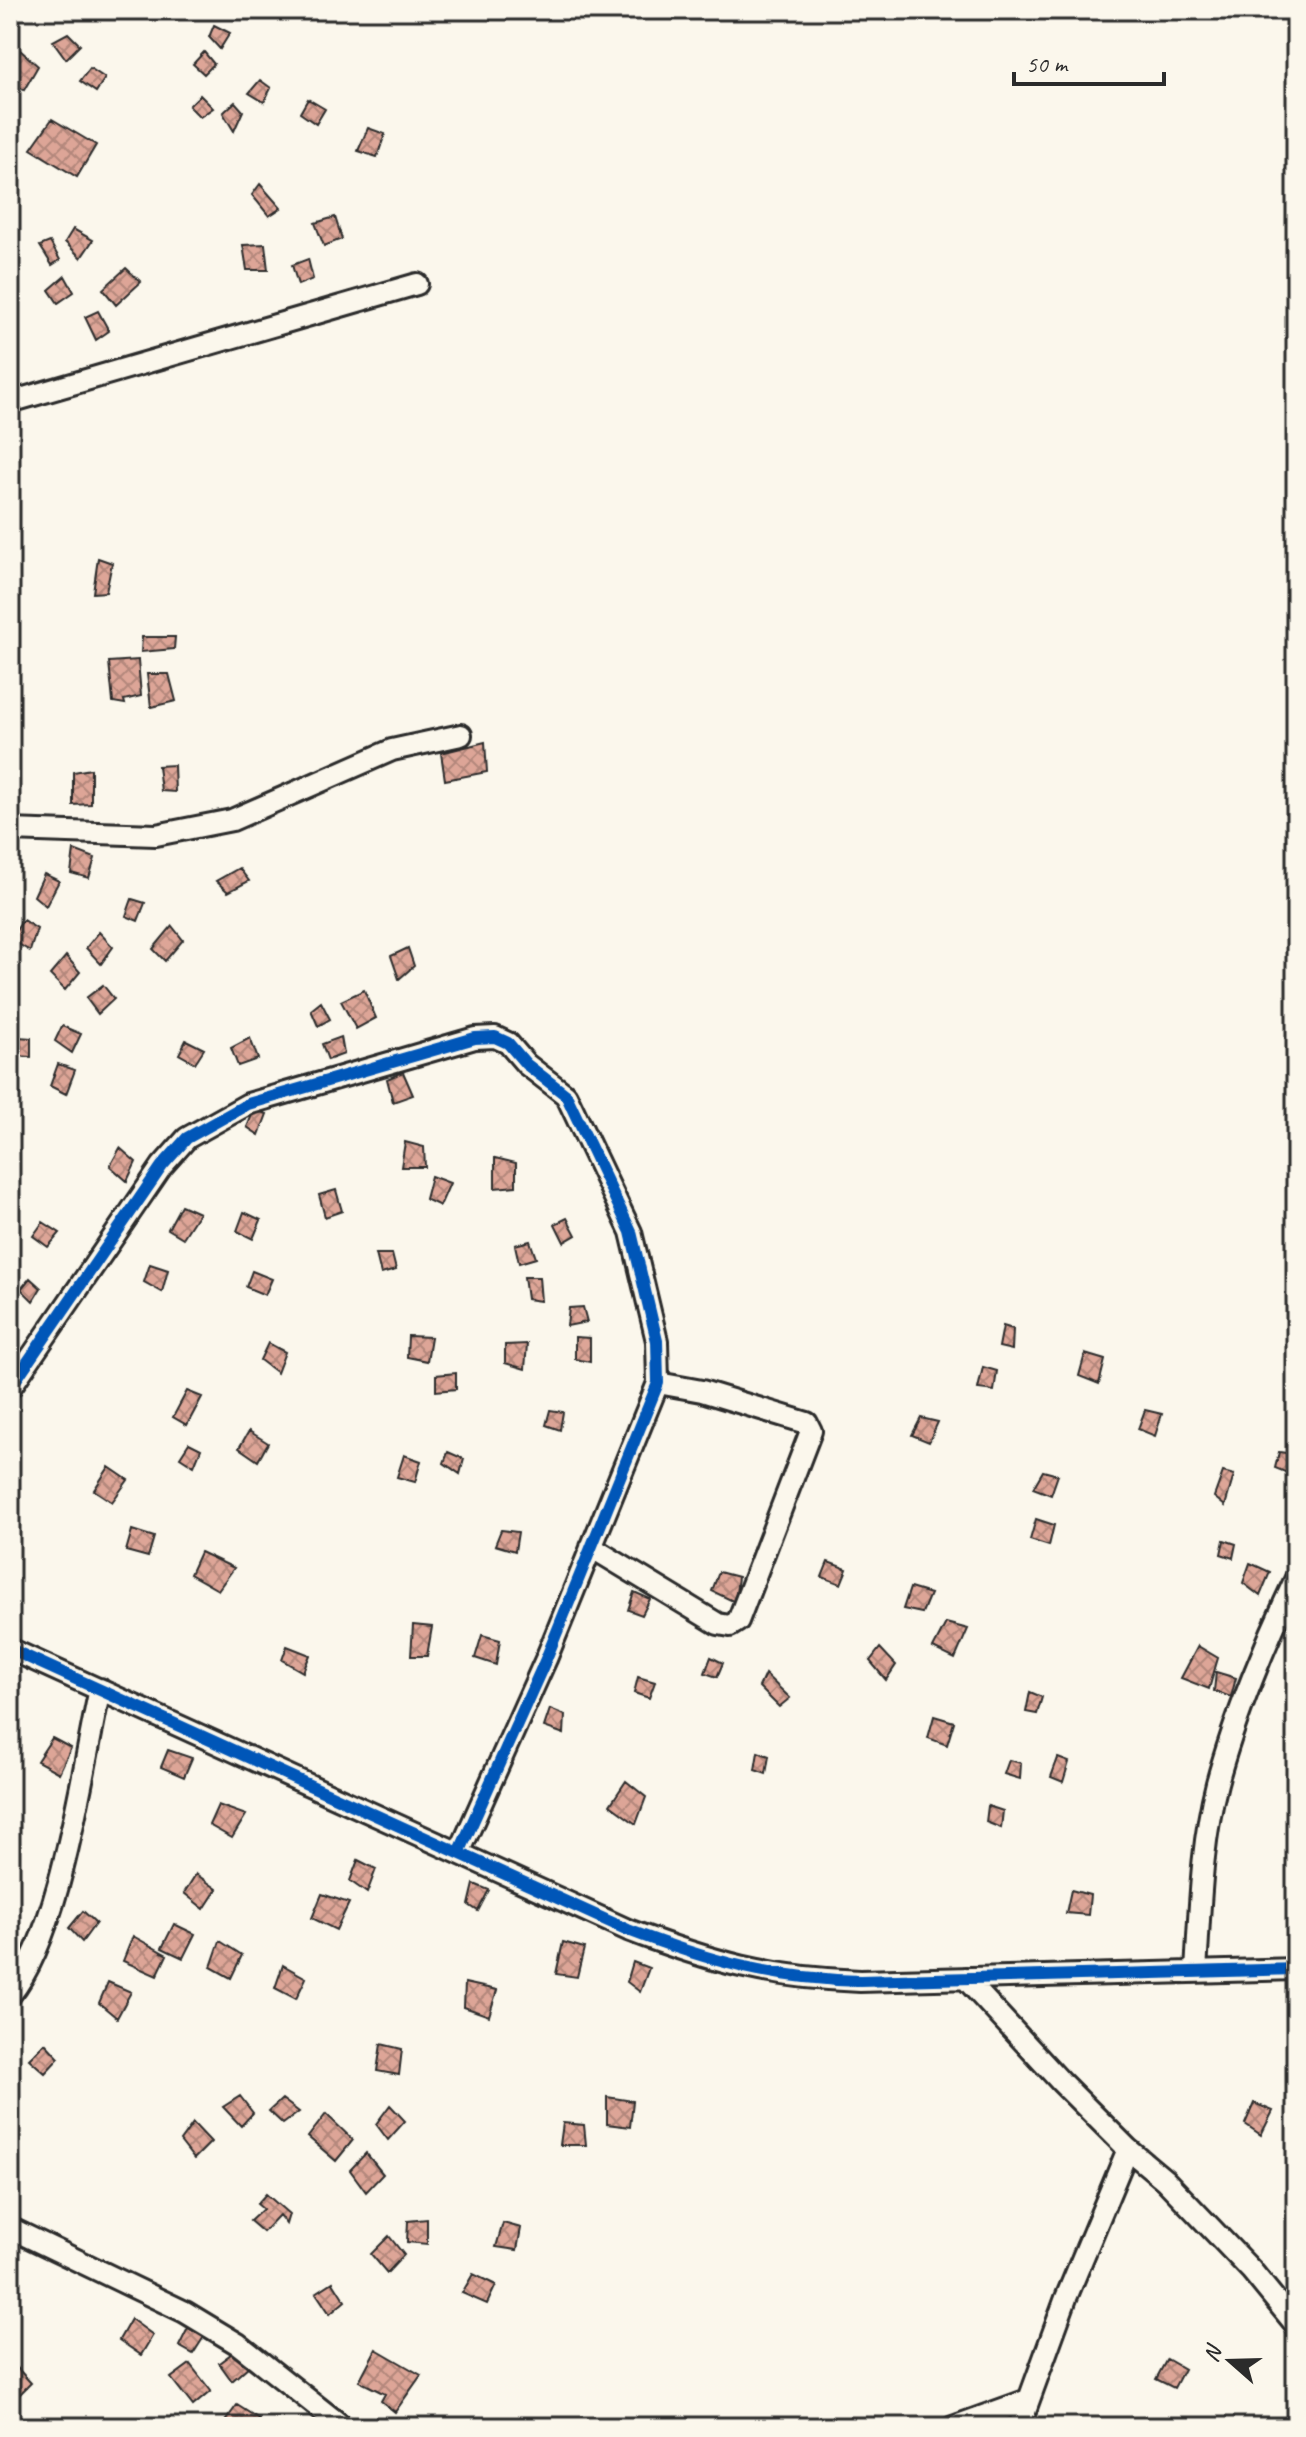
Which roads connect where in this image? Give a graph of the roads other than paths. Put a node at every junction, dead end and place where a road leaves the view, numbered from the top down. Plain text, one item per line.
1 (417, 284) dead end
2 (10, 402) edge
3 (461, 735) dead end
4 (10, 830) edge
5 (658, 1383) junction
6 (10, 1388) edge
7 (591, 1547) junction
8 (1296, 1578) edge
9 (10, 1649) edge
10 (100, 1689) junction
11 (459, 1853) junction
12 (1296, 1969) edge
13 (1196, 1971) junction
14 (965, 1978) junction
15 (10, 1995) edge
16 (1128, 2149) junction
17 (10, 2228) edge
18 (1296, 2325) edge
19 (1028, 2400) junction
20 (343, 2427) edge
21 (953, 2427) edge
22 (1019, 2427) edge

1 - 2 street
3 - 4 street
5 - 6 street
5 - 7 street
5 - 7 street
7 - 11 street
8 - 13 street
9 - 10 street
10 - 11 street
10 - 15 street
11 - 14 street
12 - 13 street
13 - 14 street
14 - 16 street
16 - 18 street
16 - 19 street
17 - 20 street
19 - 21 street
19 - 22 street

